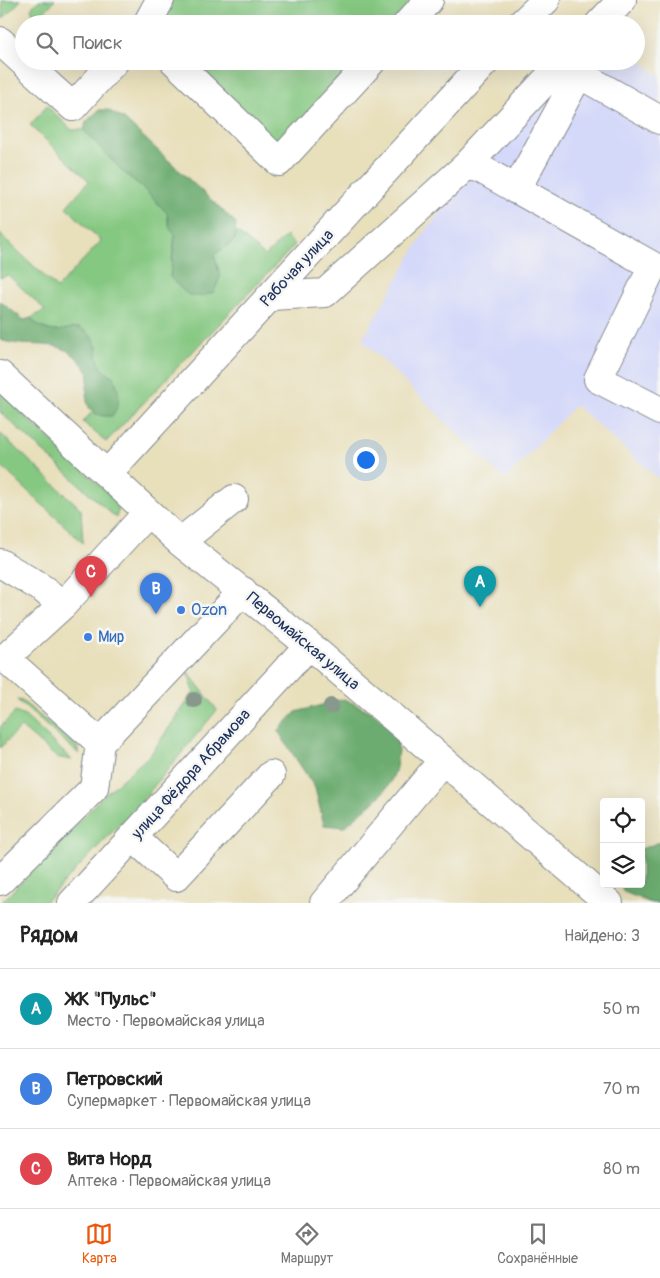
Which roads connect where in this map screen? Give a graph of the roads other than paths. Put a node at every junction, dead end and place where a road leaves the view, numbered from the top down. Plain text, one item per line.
1 (160, 0) edge
2 (429, 0) edge
3 (546, 0) edge
4 (622, 0) edge
5 (152, 15) edge
6 (415, 15) edge
7 (530, 15) edge
8 (608, 15) edge
9 (0, 41) edge
10 (15, 55) edge
11 (32, 70) edge
12 (107, 70) edge
13 (183, 70) edge
14 (364, 70) edge
15 (478, 70) edge
16 (556, 70) edge
17 (660, 120) edge
18 (466, 166) junction
19 (516, 190) junction
20 (271, 296) junction
21 (0, 376) edge
22 (660, 411) edge
23 (107, 474) junction
24 (234, 499) dead end
25 (147, 513) junction
26 (180, 542) junction
27 (0, 563) edge
28 (243, 591) junction
29 (63, 605) junction
30 (309, 645) junction
31 (100, 744) junction
32 (443, 760) junction
33 (271, 775) dead end
34 (133, 837) junction
35 (0, 881) edge
36 (80, 900) edge
37 (324, 903) edge
38 (609, 903) edge

1 - 5 street
2 - 6 street
3 - 7 street
4 - 8 street
9 - 10 street
11 - 12 street
13 - 14 street
15 - 20 street, Рабочая улица
16 - 18 street
17 - 19 street
18 - 19 street
18 - 20 street
19 - 22 street
20 - 23 street, Рабочая улица
21 - 23 street, Первомайская улица
23 - 25 street, Первомайская улица
24 - 26 street
25 - 26 street, Первомайская улица
25 - 29 street
26 - 28 street, Первомайская улица
27 - 29 street
28 - 30 street, Первомайская улица
28 - 31 street
29 - 31 street
30 - 32 street, Первомайская улица
30 - 34 street, улица Фёдора Абрамова
31 - 35 street
32 - 37 street
32 - 38 street, Первомайская улица
33 - 34 street
34 - 36 street, улица Фёдора Абрамова

